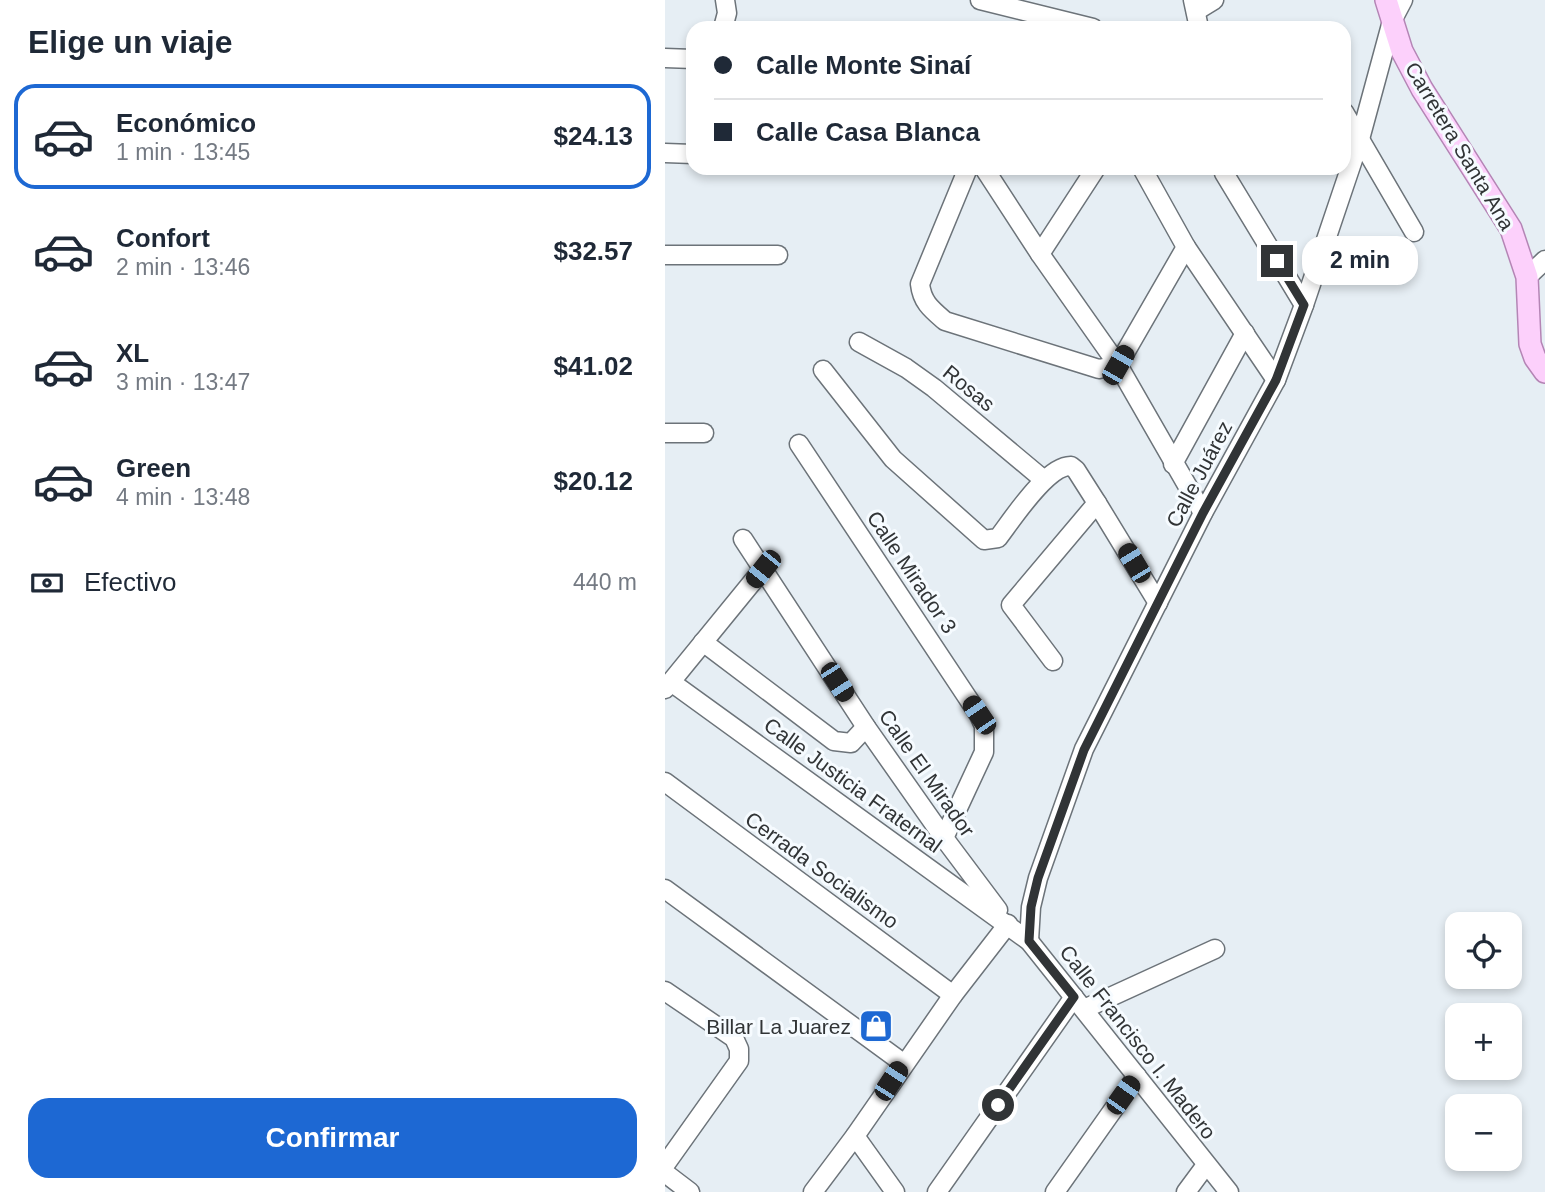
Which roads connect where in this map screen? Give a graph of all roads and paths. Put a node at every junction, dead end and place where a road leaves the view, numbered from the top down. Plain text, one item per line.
1 (725, 0) edge
2 (979, 0) edge
3 (1214, 0) edge
4 (1386, 0) edge
5 (1403, 0) edge
6 (1196, 13) edge
7 (725, 21) edge
8 (1064, 21) edge
9 (1392, 21) junction
10 (665, 58) edge
11 (686, 59) edge
12 (1351, 124) edge
13 (1360, 139) junction
14 (665, 153) edge
15 (686, 154) edge
16 (1351, 166) edge
17 (965, 175) edge
18 (989, 175) edge
19 (1091, 175) edge
20 (1146, 175) edge
21 (1225, 175) edge
22 (1348, 175) edge
23 (1414, 232) dead end
24 (1186, 247) junction
25 (1040, 254) junction
26 (665, 255) edge
27 (778, 255) dead end
28 (1545, 260) edge
29 (1527, 277) junction
30 (1304, 305) junction
31 (1245, 333) junction
32 (859, 342) dead end
33 (1542, 360) edge
34 (1118, 365) junction
35 (824, 370) dead end
36 (1276, 380) junction
37 (665, 433) edge
38 (704, 433) dead end
39 (799, 444) dead end
40 (1173, 464) junction
41 (1044, 480) junction
42 (1097, 503) junction
43 (1203, 513) junction
44 (743, 539) dead end
45 (763, 569) junction
46 (1158, 603) junction
47 (703, 642) junction
48 (1053, 661) dead end
49 (668, 686) edge
50 (866, 727) junction
51 (665, 782) edge
52 (944, 838) junction
53 (665, 889) edge
54 (1008, 924) junction
55 (1029, 941) junction
56 (1215, 948) dead end
57 (665, 991) edge
58 (953, 995) junction
59 (1079, 1003) junction
60 (903, 1063) junction
61 (1137, 1076) junction
62 (855, 1136) junction
63 (665, 1165) edge
64 (1206, 1165) junction
65 (665, 1173) edge
66 (690, 1192) edge
67 (813, 1192) edge
68 (895, 1192) edge
69 (937, 1192) edge
70 (1055, 1192) edge
71 (1186, 1192) edge
72 (1229, 1192) edge

1 - 7 street
2 - 8 street
3 - 6 street
4 - 9 main road, Carretera Santa Ana
5 - 9 street, Calle Juárez
9 - 13 street, Calle Juárez
9 - 29 main road, Carretera Santa Ana
10 - 11 street
12 - 13 street
13 - 16 street, Calle Juárez
13 - 23 street
14 - 15 street
17 - 34 street
18 - 25 street
19 - 25 street
20 - 24 street
21 - 30 street
22 - 30 street, Calle Juárez
24 - 31 street
24 - 34 street
25 - 34 street
26 - 27 street
28 - 29 street
29 - 33 main road, Carretera Santa Ana
30 - 36 street, Calle Juárez
31 - 36 street
31 - 40 street
32 - 41 street, Rosas
34 - 40 street
35 - 41 street
36 - 43 street, Calle Juárez
37 - 38 street
39 - 52 street, Calle Mirador 3
40 - 43 street
41 - 42 street
42 - 46 street
42 - 48 street
43 - 46 street, Calle Juárez
44 - 45 street, Calle El Mirador
45 - 47 street
45 - 50 street, Calle El Mirador
46 - 55 street, Calle Juárez
47 - 49 street
47 - 50 street
49 - 54 street, Calle Justicia Fraternal
50 - 52 street, Calle El Mirador
51 - 58 street, Cerrada Socialismo
52 - 54 street, Calle El Mirador
53 - 60 street
54 - 55 street, Calle Francisco I. Madero
54 - 58 street
55 - 59 street, Calle Francisco I. Madero
56 - 59 street
57 - 63 street
58 - 60 street
59 - 61 street, Calle Francisco I. Madero
59 - 69 street
60 - 62 street
61 - 64 street, Calle Francisco I. Madero
61 - 70 street
62 - 67 street
62 - 68 street
64 - 71 street
64 - 72 street, Calle Francisco I. Madero
65 - 66 street

